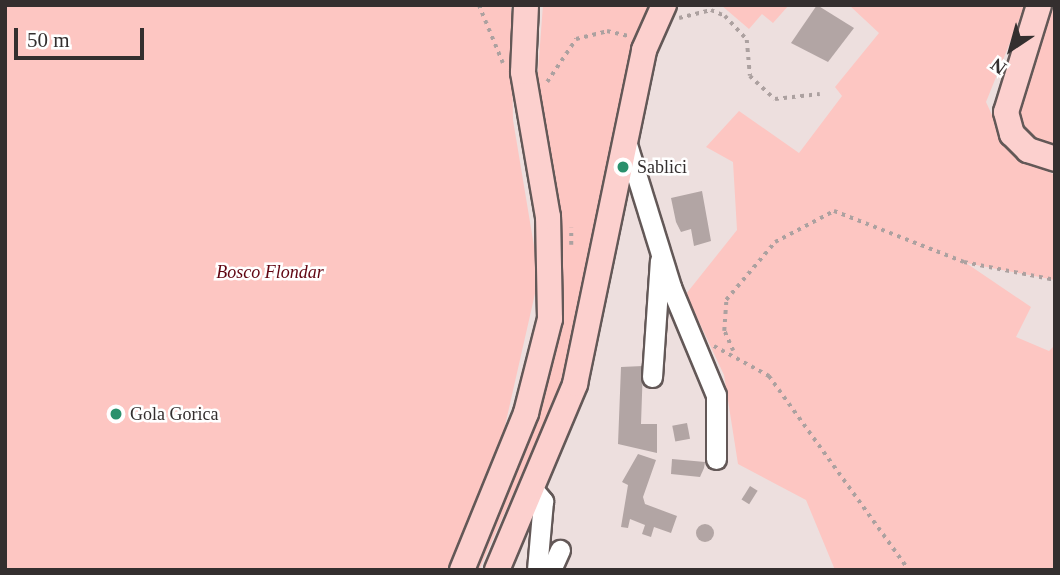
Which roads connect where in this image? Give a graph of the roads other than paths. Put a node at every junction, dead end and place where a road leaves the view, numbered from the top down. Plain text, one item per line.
1 (526, 5) edge
2 (1039, 5) edge
3 (662, 11) edge
4 (625, 137) junction
5 (1055, 159) edge
6 (662, 252) junction
7 (652, 377) dead end
8 (716, 459) dead end
9 (533, 489) junction
10 (560, 550) dead end
11 (462, 570) edge
12 (497, 570) edge
13 (537, 570) edge
14 (551, 570) edge

1 - 11 main road
2 - 5 main road
3 - 4 main road
4 - 6 street
4 - 9 main road
6 - 7 street
6 - 8 street
9 - 12 main road
9 - 13 street
10 - 14 street

